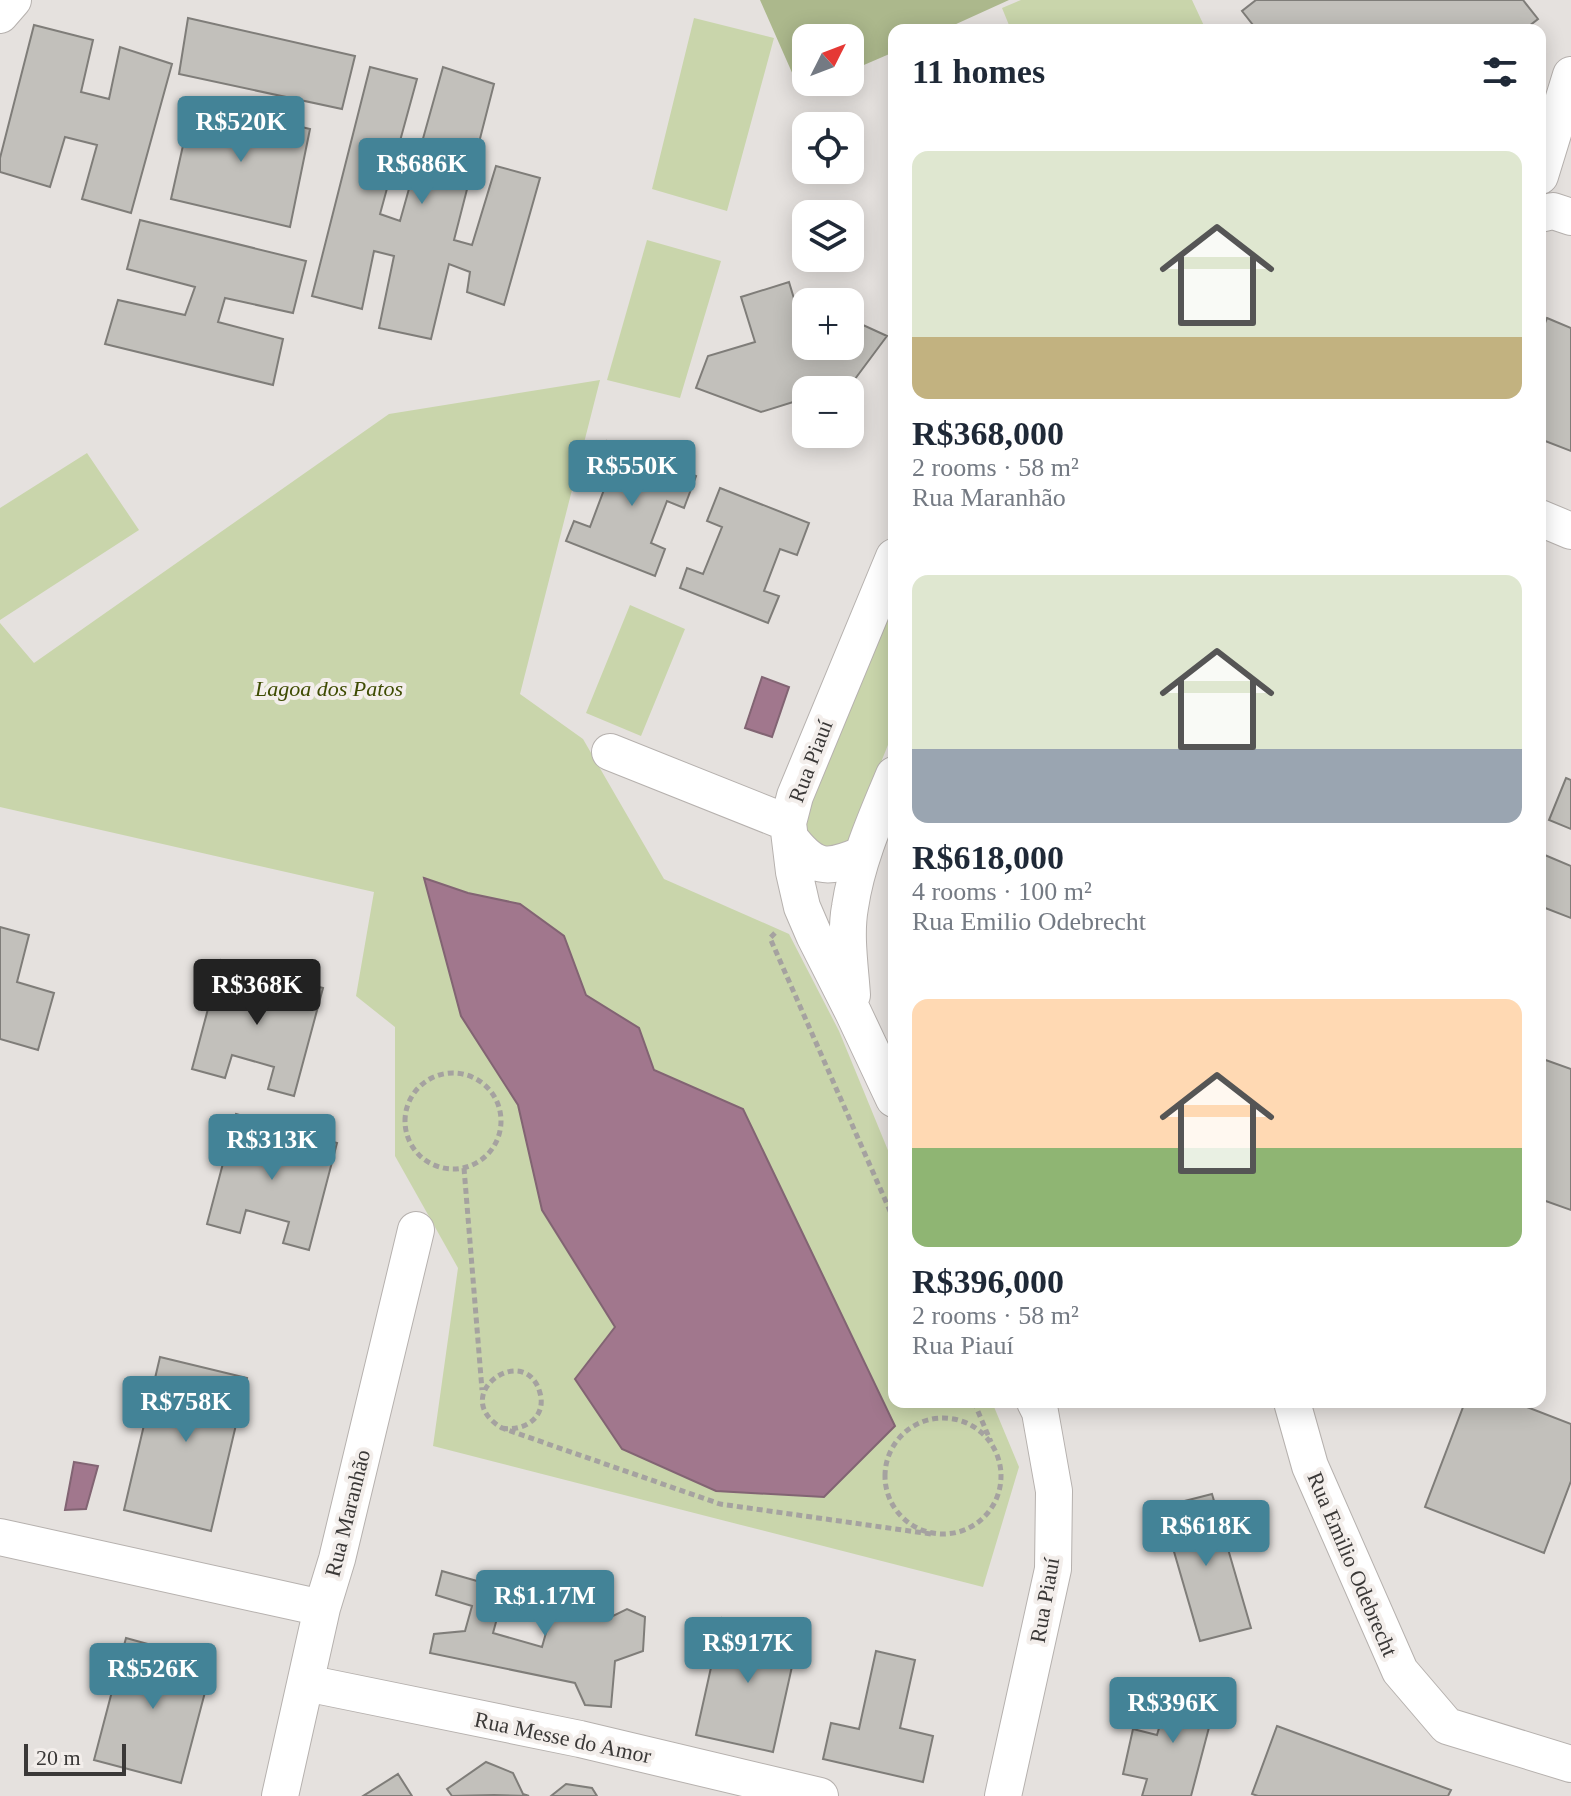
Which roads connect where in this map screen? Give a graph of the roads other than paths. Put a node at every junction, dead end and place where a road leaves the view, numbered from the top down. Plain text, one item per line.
1 (13, 0) edge
2 (0, 15) edge
3 (1571, 75) edge
4 (1546, 156) edge
5 (1546, 213) edge
6 (1571, 217) edge
7 (1546, 521) edge
8 (1571, 531) edge
9 (888, 571) edge
10 (610, 752) dead end
11 (888, 790) edge
12 (789, 831) junction
13 (861, 855) junction
14 (853, 1012) junction
15 (888, 1086) edge
16 (416, 1230) dead end
17 (1038, 1408) edge
18 (1294, 1408) edge
19 (0, 1537) edge
20 (322, 1608) junction
21 (306, 1683) junction
22 (1571, 1764) edge
23 (280, 1796) edge
24 (820, 1796) edge
25 (1003, 1796) edge

1 - 2 street
3 - 4 street
5 - 6 street
7 - 8 street
9 - 12 street, Rua Piauí
10 - 12 street
11 - 13 street, Rua Piauí
12 - 13 street
12 - 14 street, Rua Piauí
13 - 14 street, Rua Piauí
14 - 15 street, Rua Piauí
16 - 20 street, Rua Maranhão
17 - 25 street, Rua Piauí
18 - 22 street, Rua Emilio Odebrecht
19 - 20 street
20 - 21 street, Rua Maranhão
21 - 23 street, Rua Maranhão
21 - 24 street, Rua Messe do Amor

